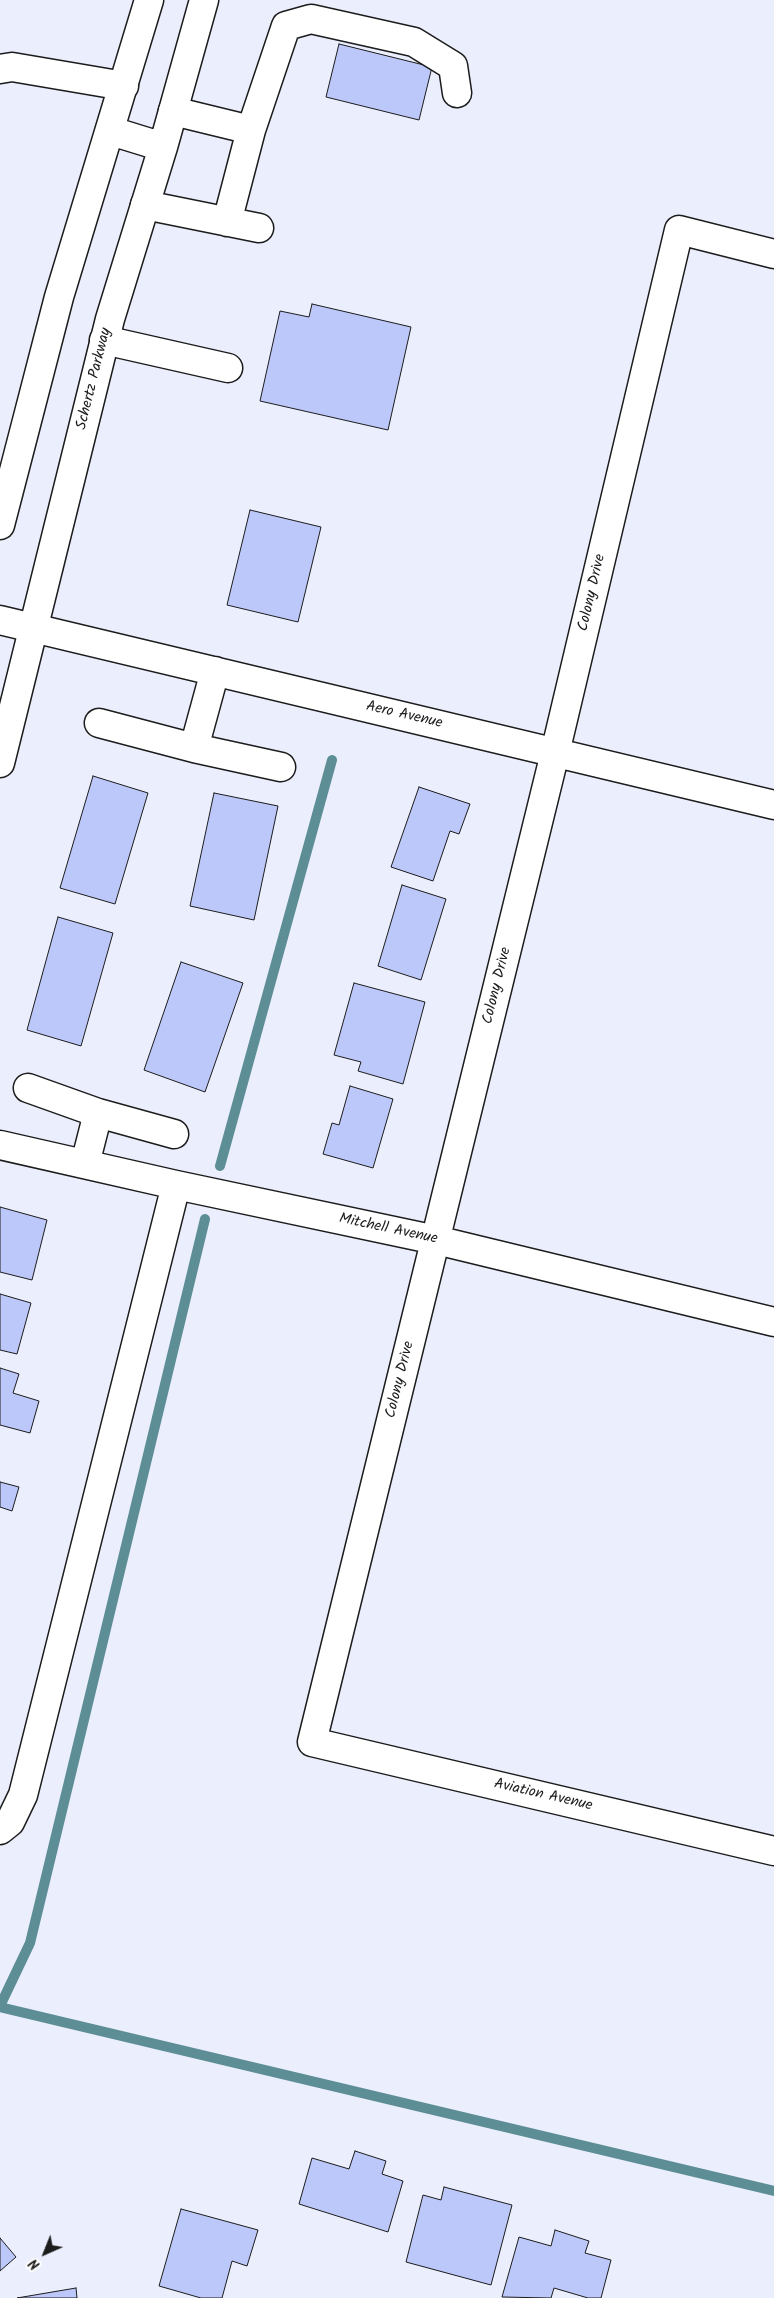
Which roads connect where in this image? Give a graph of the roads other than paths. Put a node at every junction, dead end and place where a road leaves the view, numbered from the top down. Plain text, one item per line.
1 (149, 0) edge
2 (204, 0) edge
3 (0, 69) edge
4 (124, 86) junction
5 (457, 93) dead end
6 (173, 111) junction
7 (251, 130) junction
8 (111, 131) junction
9 (163, 147) junction
10 (145, 205) junction
11 (227, 222) junction
12 (259, 228) dead end
13 (774, 254) edge
14 (104, 340) junction
15 (228, 368) dead end
16 (0, 524) edge
17 (0, 620) edge
18 (33, 628) junction
19 (215, 671) junction
20 (100, 723) dead end
21 (194, 748) junction
22 (554, 753) junction
23 (0, 763) edge
24 (281, 767) dead end
25 (774, 805) edge
26 (28, 1088) dead end
27 (98, 1113) junction
28 (174, 1134) dead end
29 (0, 1144) edge
30 (85, 1164) junction
31 (176, 1185) junction
32 (436, 1240) junction
33 (774, 1322) edge
34 (312, 1742) joint
35 (0, 1830) edge
36 (774, 1851) edge

1 - 4 street
2 - 6 street, Schertz Parkway
3 - 4 street
4 - 8 street
5 - 7 street
6 - 7 street
6 - 9 street, Schertz Parkway
7 - 11 street
8 - 9 street
8 - 16 street
9 - 10 street, Schertz Parkway
10 - 11 street
10 - 14 street, Schertz Parkway
11 - 12 street
13 - 22 street, Colony Drive
14 - 15 street
14 - 18 street, Schertz Parkway
17 - 18 street, Aero Avenue
18 - 19 street, Aero Avenue
18 - 23 street, Schertz Parkway
19 - 21 street
19 - 22 street, Aero Avenue
20 - 21 street
21 - 24 street
22 - 25 street, Aero Avenue
22 - 32 street, Colony Drive
26 - 27 street
27 - 28 street
27 - 30 street
29 - 30 street, Mitchell Avenue
30 - 31 street, Mitchell Avenue
31 - 32 street, Mitchell Avenue
31 - 35 street
32 - 33 street, Mitchell Avenue
32 - 34 street, Colony Drive
34 - 36 street, Aviation Avenue

